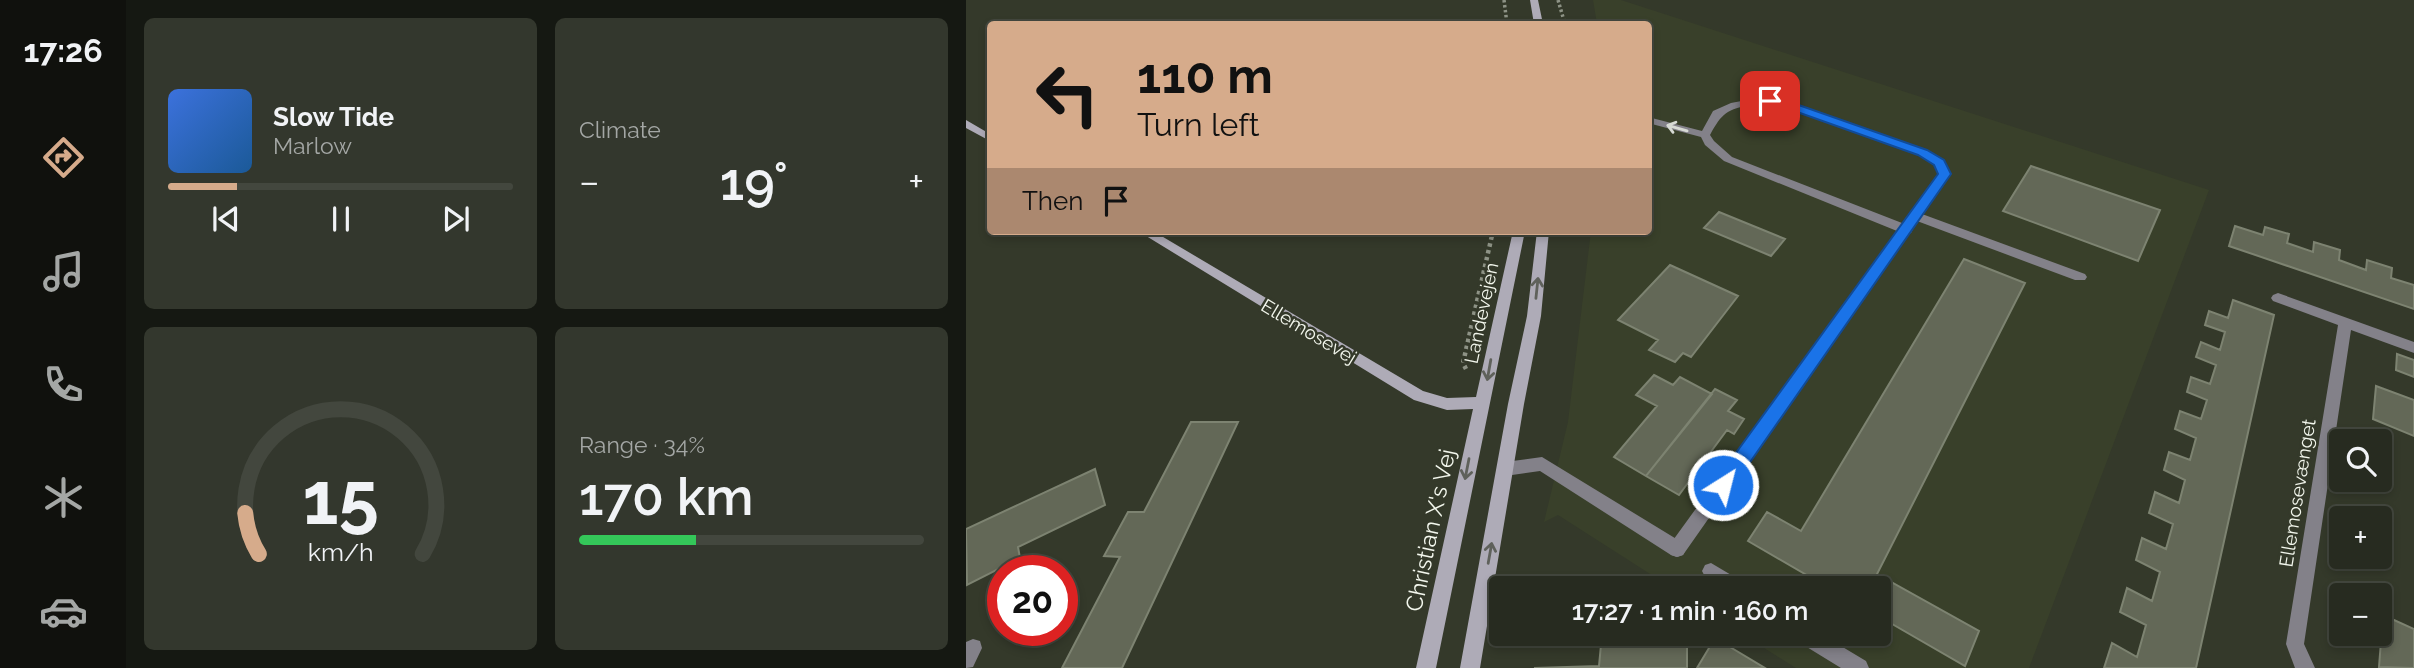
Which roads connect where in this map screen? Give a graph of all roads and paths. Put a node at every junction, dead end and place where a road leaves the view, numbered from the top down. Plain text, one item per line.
1 (1504, 0) edge
2 (1534, 0) edge
3 (1558, 0) edge
4 (1507, 21) edge
5 (1538, 21) edge
6 (1564, 21) edge
7 (1652, 121) edge
8 (966, 123) edge
9 (1705, 135) junction
10 (987, 136) edge
11 (1916, 216) junction
12 (1907, 230) junction
13 (1150, 235) edge
14 (1518, 235) edge
15 (1543, 235) edge
16 (2080, 277) dead end
17 (2278, 298) dead end
18 (2345, 323) junction
19 (2414, 348) edge
20 (1483, 403) junction
21 (1505, 469) junction
22 (1711, 571) dead end
23 (1719, 576) edge
24 (1823, 646) edge
25 (1426, 668) edge
26 (1470, 668) edge
27 (1859, 668) edge
28 (2305, 668) edge

1 - 4 path
2 - 5 main road
3 - 6 path
9 -> 7 street
8 - 10 main road
9 - 11 street
9 - 12 street
11 - 12 street
11 - 16 street
12 - 21 street
13 - 20 main road, Ellemosevej
14 -> 20 main road, Landevejen
21 -> 15 main road
17 - 18 street
18 - 19 street
18 - 28 street, Ellemosevænget
20 -> 25 main road, Christian X's Vej
26 -> 21 main road
22 - 23 street
24 - 27 street

